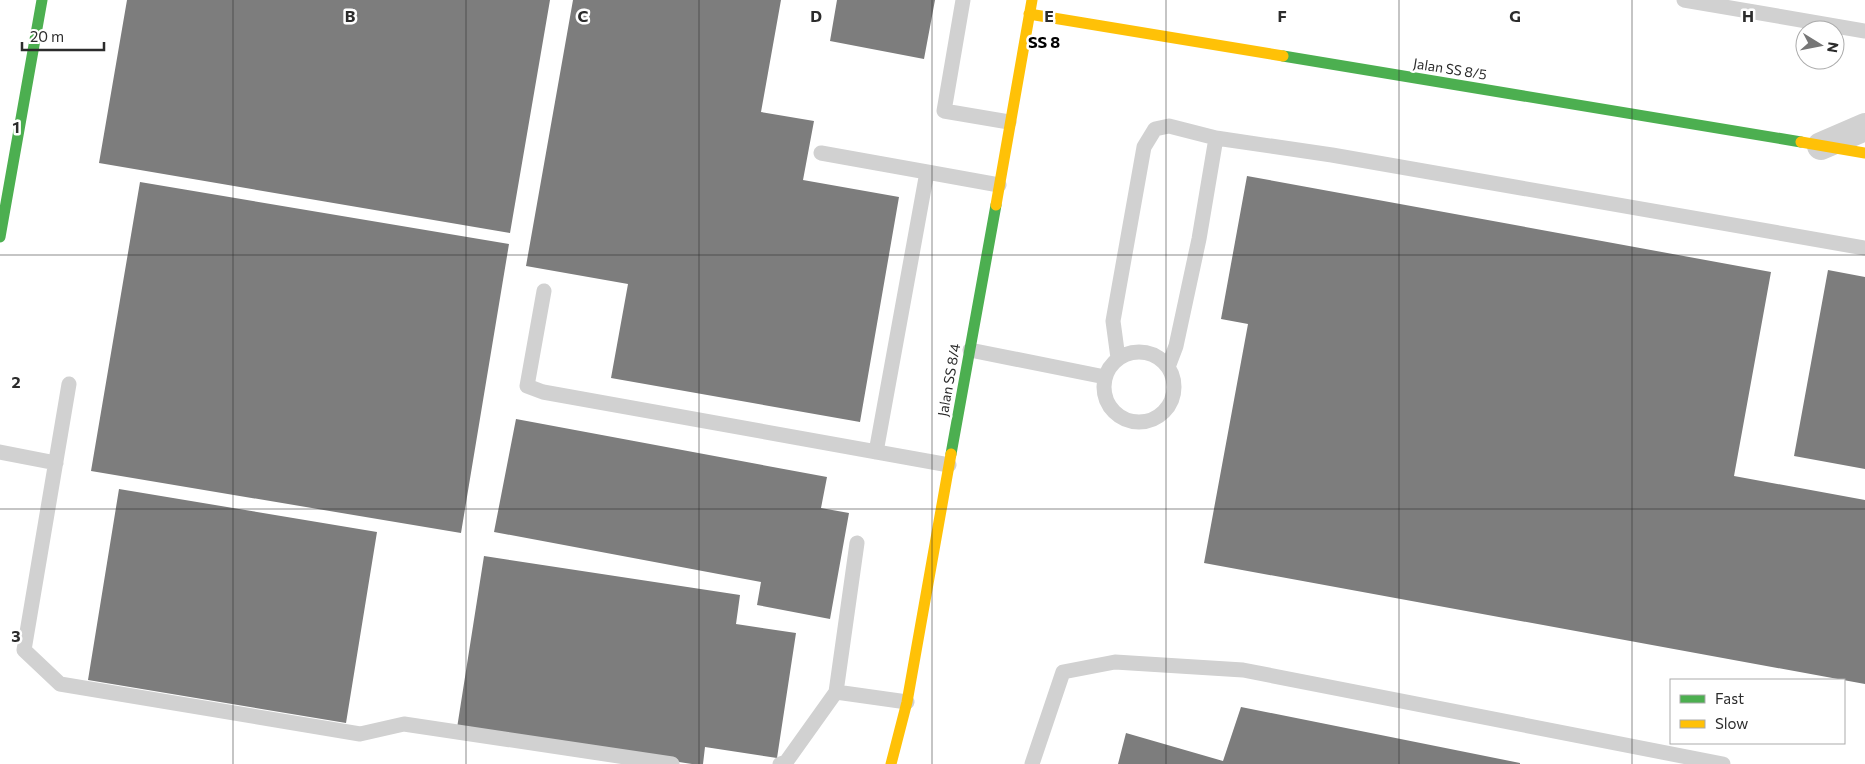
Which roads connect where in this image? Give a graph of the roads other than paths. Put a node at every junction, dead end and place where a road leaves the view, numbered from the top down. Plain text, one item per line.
1 (42, 0) edge
2 (963, 0) edge
3 (1032, 0) edge
4 (1684, 0) edge
5 (1029, 14) junction
6 (1865, 31) edge
7 (1009, 122) junction
8 (1865, 127) edge
9 (1216, 138) junction
10 (1821, 146) junction
11 (821, 153) dead end
12 (1865, 153) edge
13 (927, 172) junction
14 (999, 185) junction
15 (0, 237) edge
16 (1865, 248) edge
17 (544, 290) dead end
18 (970, 350) junction
19 (1118, 358) junction
20 (1168, 367) junction
21 (1105, 377) junction
22 (69, 384) dead end
23 (0, 452) edge
24 (876, 452) junction
25 (56, 462) junction
26 (949, 465) junction
27 (857, 543) dead end
28 (836, 692) junction
29 (907, 702) junction
30 (1690, 760) edge
31 (672, 764) edge
32 (780, 764) edge
33 (891, 764) edge
34 (1032, 764) edge
35 (1723, 764) edge

1 - 15 street
2 - 7 lane
3 - 5 street, Jalan SS 8/4
4 - 6 lane
5 - 7 street, Jalan SS 8/4
5 - 10 street, Jalan SS 8/5
7 - 14 street, Jalan SS 8/4
8 - 10 street
9 - 16 lane
9 - 19 lane
9 - 20 lane
10 - 12 street, Jalan SS 8/5
11 - 13 lane
13 - 14 lane
13 - 24 lane
14 - 18 street, Jalan SS 8/4
17 - 24 lane
18 - 21 lane
18 - 26 street, Jalan SS 8/4
19 - 20 lane
19 - 21 lane
20 - 21 lane
22 - 25 lane
23 - 25 lane
24 - 26 lane
25 - 31 lane
26 - 29 street, Jalan SS 8/4
27 - 28 lane
28 - 29 lane
28 - 32 lane
29 - 33 street, Jalan SS 8/4
30 - 34 lane
30 - 35 lane

